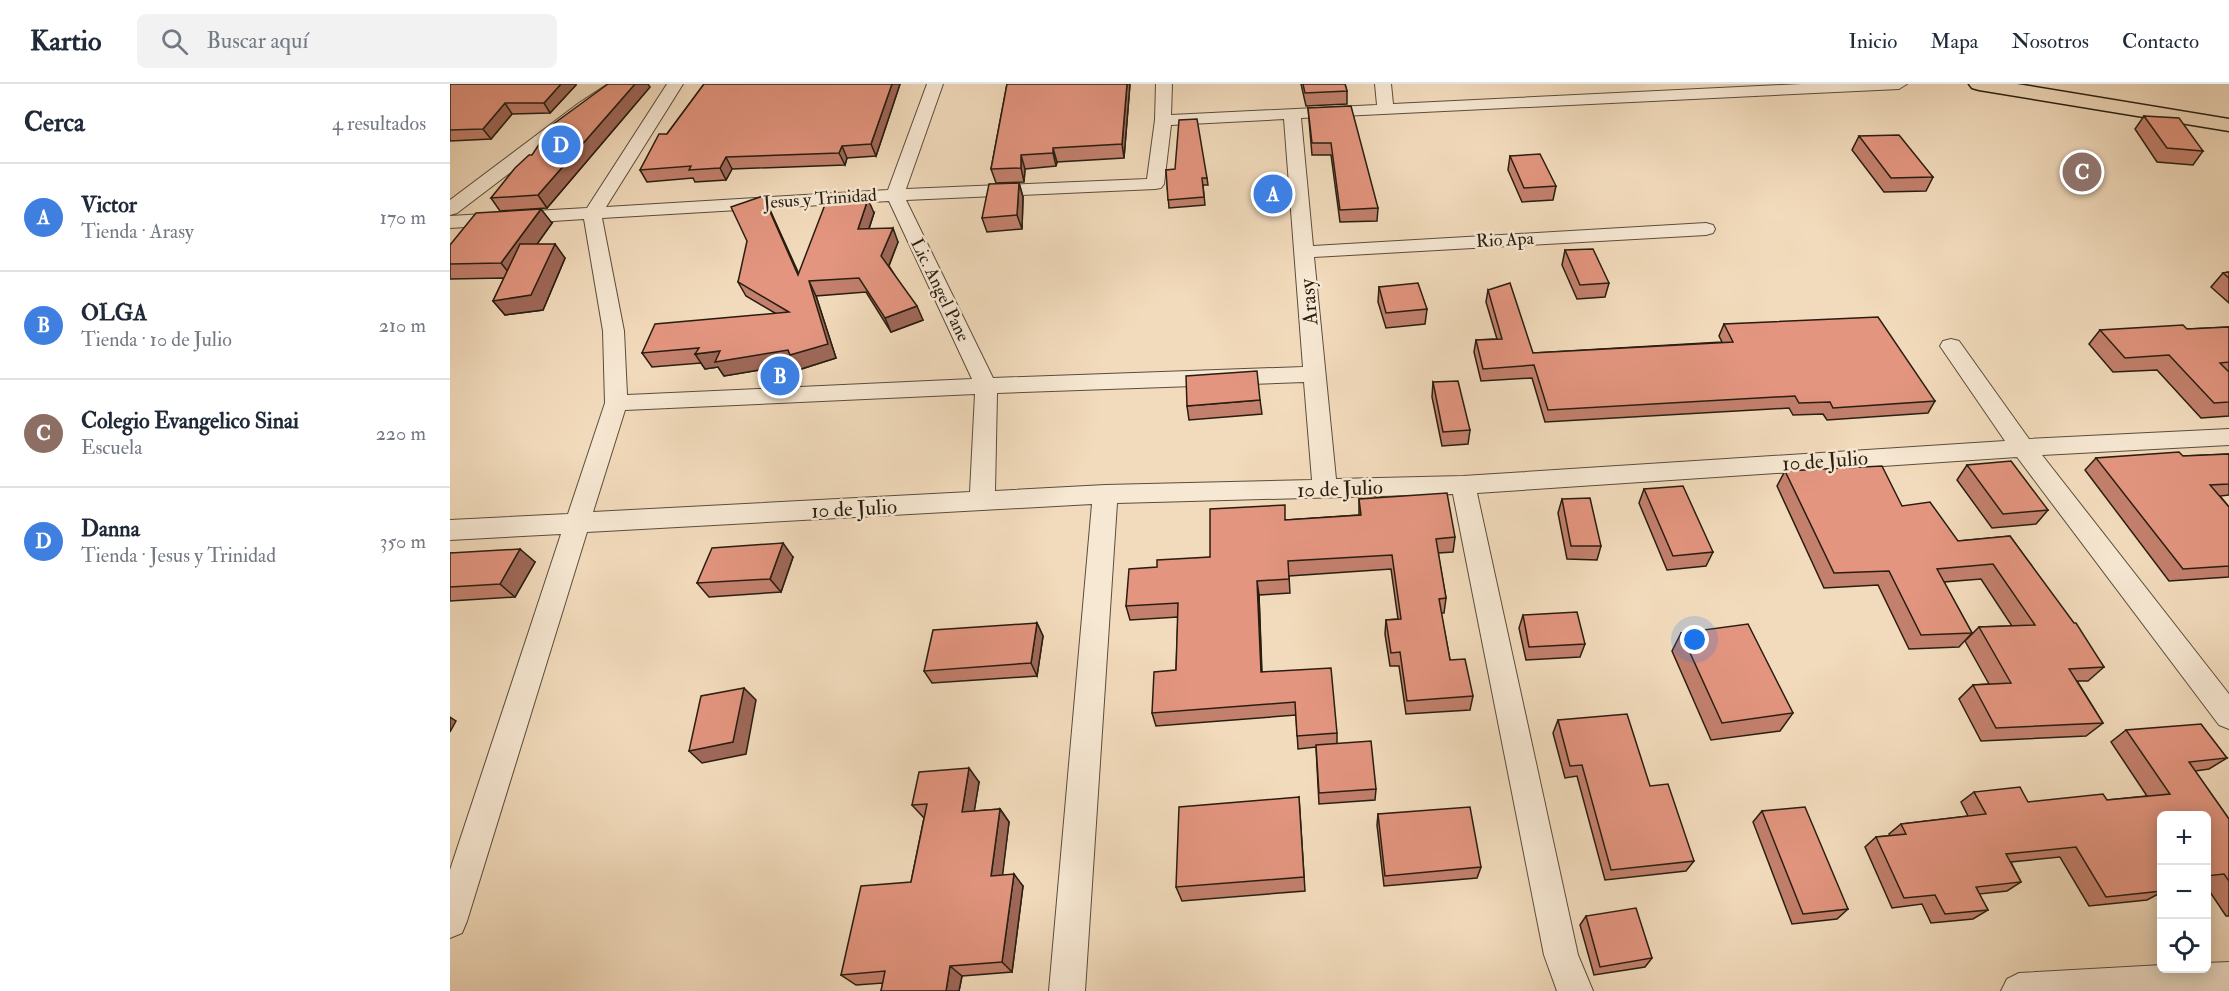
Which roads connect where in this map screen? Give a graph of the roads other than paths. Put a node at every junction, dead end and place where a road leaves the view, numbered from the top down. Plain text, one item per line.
1 (619, 84) edge
2 (675, 84) edge
3 (935, 84) edge
4 (1164, 84) edge
5 (1383, 84) edge
6 (1899, 84) edge
7 (1979, 84) edge
8 (1386, 110) junction
9 (1292, 115) junction
10 (1163, 120) junction
11 (2229, 125) edge
12 (895, 195) junction
13 (450, 209) edge
14 (592, 214) junction
15 (450, 222) edge
16 (1706, 229) dead end
17 (1304, 252) junction
18 (1951, 346) dead end
19 (1315, 374) junction
20 (986, 386) junction
21 (616, 403) junction
22 (2229, 437) edge
23 (2023, 448) junction
24 (1463, 484) junction
25 (1325, 490) junction
26 (1105, 494) junction
27 (982, 502) junction
28 (577, 523) junction
29 (450, 530) edge
30 (2229, 716) edge
31 (450, 921) edge
32 (2229, 979) edge
33 (1067, 991) edge
34 (1575, 991) edge
35 (2019, 991) edge

1 - 13 street
2 - 14 street
3 - 12 street
4 - 10 street
5 - 8 street
6 - 8 street
7 - 11 main road
8 - 9 street
9 - 10 street
9 - 17 street, Arasy
10 - 12 street, Jesus y Trinidad
12 - 14 street, Jesus y Trinidad
12 - 20 street, Lic. Angel Pane
14 - 15 street, Jesus y Trinidad
14 - 21 street
16 - 17 street, Rio Apa
17 - 19 street, Arasy
18 - 23 street
19 - 20 street
19 - 25 street, Arasy
20 - 21 street
20 - 27 street, Lic. Angel Pane
21 - 28 street
22 - 23 street, 10 de Julio
23 - 24 street, 10 de Julio
23 - 30 street
24 - 25 street, 10 de Julio
24 - 34 street
25 - 26 street, 10 de Julio
26 - 27 street, 10 de Julio
26 - 33 street
27 - 28 street, 10 de Julio
28 - 29 street, 10 de Julio
28 - 31 street
32 - 35 street

